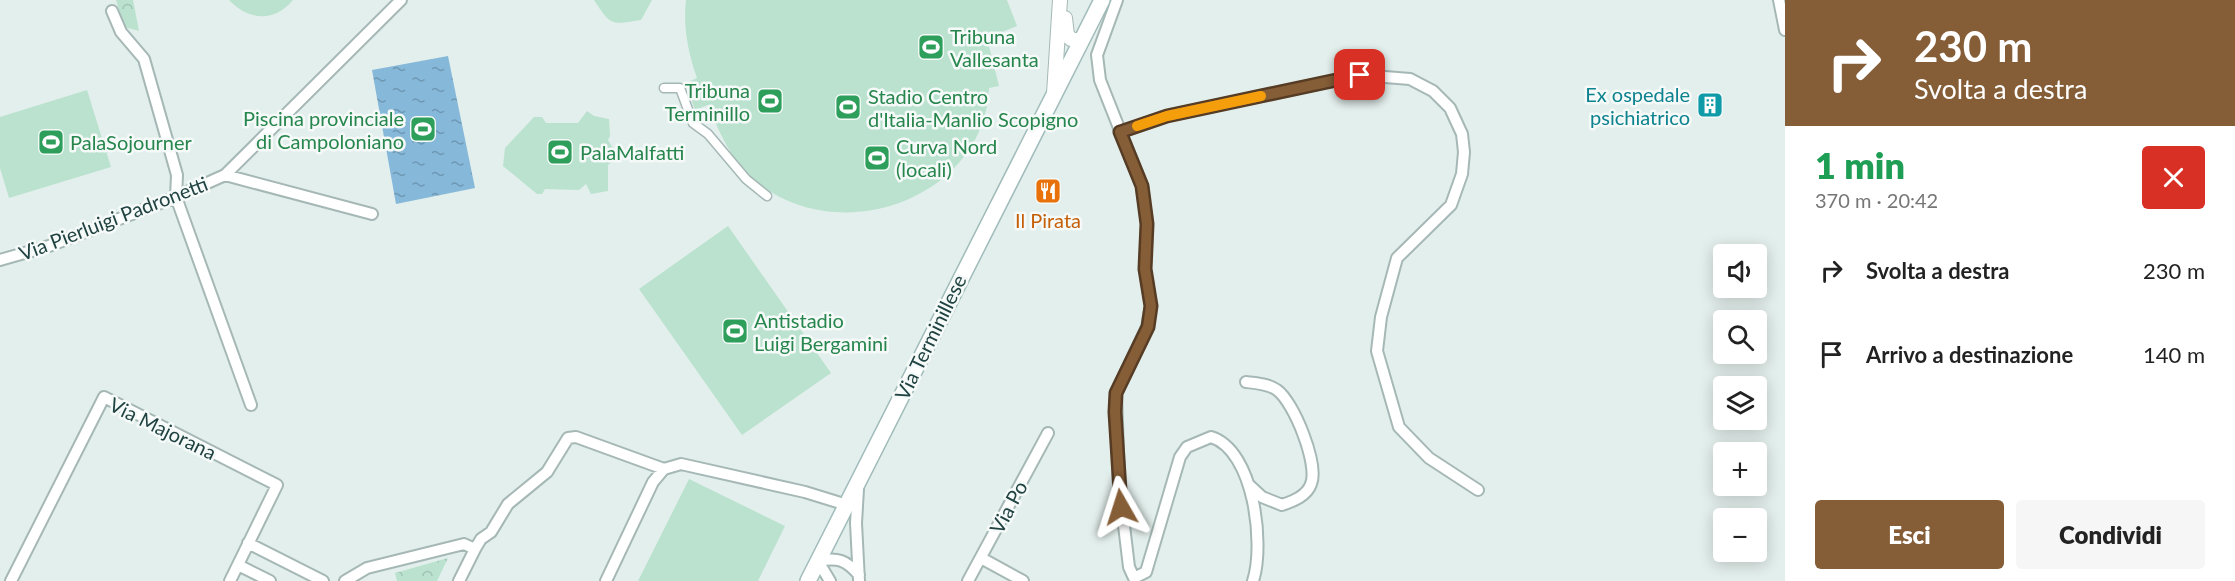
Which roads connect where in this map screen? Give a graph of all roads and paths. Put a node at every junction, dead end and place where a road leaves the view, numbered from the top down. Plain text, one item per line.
1 (401, 0) edge
2 (1060, 0) edge
3 (1066, 0) edge
4 (1102, 0) edge
5 (1117, 0) edge
6 (1779, 0) edge
7 (112, 11) dead end
8 (1785, 30) edge
9 (1081, 41) junction
10 (664, 88) dead end
11 (1054, 94) junction
12 (1120, 132) junction
13 (225, 175) junction
14 (766, 196) dead end
15 (176, 197) junction
16 (372, 214) dead end
17 (0, 260) edge
18 (1246, 382) dead end
19 (251, 405) dead end
20 (1048, 433) dead end
21 (664, 469) junction
22 (858, 483) junction
23 (1247, 483) junction
24 (1478, 490) dead end
25 (847, 505) junction
26 (248, 543) junction
27 (475, 549) junction
28 (981, 558) junction
29 (818, 561) junction
30 (238, 565) junction
31 (859, 578) edge
32 (11, 581) edge
33 (230, 581) edge
34 (270, 581) edge
35 (323, 581) edge
36 (345, 581) edge
37 (459, 581) edge
38 (606, 581) edge
39 (808, 581) edge
40 (830, 581) edge
41 (968, 581) edge
42 (1023, 581) edge
43 (1253, 581) edge

1 - 13 street, Via Pierluigi Padronetti
2 - 11 street
3 - 9 street
4 - 9 main road, Via Terminillese
5 - 12 street
6 - 8 street
7 - 15 street
9 - 11 main road, Via Terminillese
10 - 14 street
11 - 22 main road, Via Terminillese
12 - 23 street
12 - 24 street
13 - 15 street, Via Pierluigi Padronetti
13 - 16 street, Via Pierluigi Padronetti
15 - 17 street, Via Pierluigi Padronetti
15 - 19 street
18 - 23 street
20 - 28 street, Via Po
21 - 25 street
21 - 27 street
21 - 38 street
22 - 25 main road, Via Terminillese
22 - 31 street
23 - 43 street
25 - 29 main road, Via Terminillese
26 - 30 street, Via Majorana
26 - 32 street, Via Majorana
26 - 35 street
27 - 36 street
27 - 37 street
28 - 41 street, Via Po
28 - 42 street
29 - 31 street
29 - 39 main road, Via Terminillese
29 - 40 street
30 - 33 street, Via Majorana
30 - 34 street

